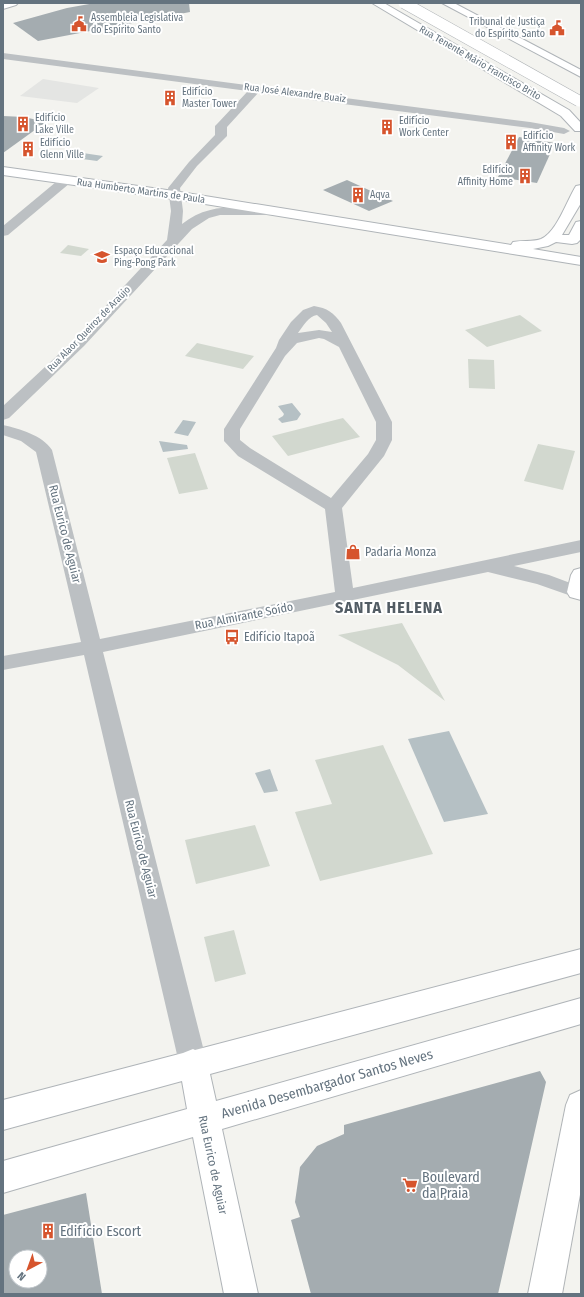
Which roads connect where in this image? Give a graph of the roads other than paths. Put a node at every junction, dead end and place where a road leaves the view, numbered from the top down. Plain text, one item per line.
1 (13, 3) edge
2 (377, 3) edge
3 (404, 3) edge
4 (419, 3) edge
5 (448, 3) edge
6 (3, 6) edge
7 (399, 16) junction
8 (460, 16) junction
9 (427, 33) junction
10 (505, 35) junction
11 (444, 43) junction
12 (3, 56) edge
13 (581, 74) edge
14 (257, 88) junction
15 (580, 99) edge
16 (564, 131) joint
17 (580, 132) edge
18 (3, 171) edge
19 (66, 180) junction
20 (581, 189) edge
21 (174, 195) junction
22 (278, 212) junction
23 (575, 215) edge
24 (581, 225) edge
25 (3, 232) edge
26 (553, 237) junction
27 (173, 240) junction
28 (486, 247) junction
29 (581, 262) edge
30 (345, 344) junction
31 (279, 354) junction
32 (3, 415) edge
33 (3, 430) edge
34 (333, 507) junction
35 (581, 546) edge
36 (484, 566) junction
37 (580, 586) edge
38 (345, 596) junction
39 (92, 647) junction
40 (3, 663) edge
41 (581, 962) edge
42 (581, 1011) edge
43 (193, 1063) junction
44 (581, 1105) edge
45 (3, 1115) edge
46 (203, 1119) junction
47 (3, 1177) edge
48 (241, 1294) edge
49 (545, 1294) edge

1 - 6 main road
2 - 7 main road, Rua Tenente Mário Francisco Brito
3 - 15 main road, bridge
4 - 15 main road
5 - 8 main road
7 - 8 main road
7 - 9 main road, Rua Tenente Mário Francisco Brito
8 - 9 main road
8 - 10 main road
9 - 11 main road, Rua Tenente Mário Francisco Brito
10 - 11 main road
10 - 13 main road
11 - 17 main road, Rua Tenente Mário Francisco Brito
12 - 14 street, Rua José Alexandre Buaiz
14 - 16 street, Rua José Alexandre Buaiz
14 - 21 street
16 - 17 main road
18 - 19 main road, Rua Humberto Martins de Paula
19 - 21 main road, Rua Humberto Martins de Paula
19 - 25 street
20 - 23 main road
21 - 22 main road, Rua Humberto Martins de Paula
21 - 27 street
22 - 27 street, Rua Alaor Queiroz de Araújo
22 - 28 main road, Rua Humberto Martins de Paula
23 - 26 main road
24 - 26 main road
26 - 28 main road
27 - 32 street, Rua Alaor Queiroz de Araújo
28 - 29 main road
30 - 31 street
30 - 31 street
30 - 34 street
31 - 34 street
33 - 39 street, Rua Eurico de Aguiar
34 - 38 street
35 - 36 street, Rua Almirante Soído
36 - 37 street, Rua Almirante Soído
36 - 38 street, Rua Almirante Soído
38 - 39 street, Rua Almirante Soído
39 - 40 street, Rua Almirante Soído
39 - 43 street, Rua Eurico de Aguiar
41 - 43 main road
42 - 46 main road, Avenida Desembargador Santos Neves
43 - 45 main road
43 - 46 main road, Rua Eurico de Aguiar
44 - 49 main road
46 - 47 main road, Avenida Desembargador Santos Neves
46 - 48 main road, Rua Eurico de Aguiar

